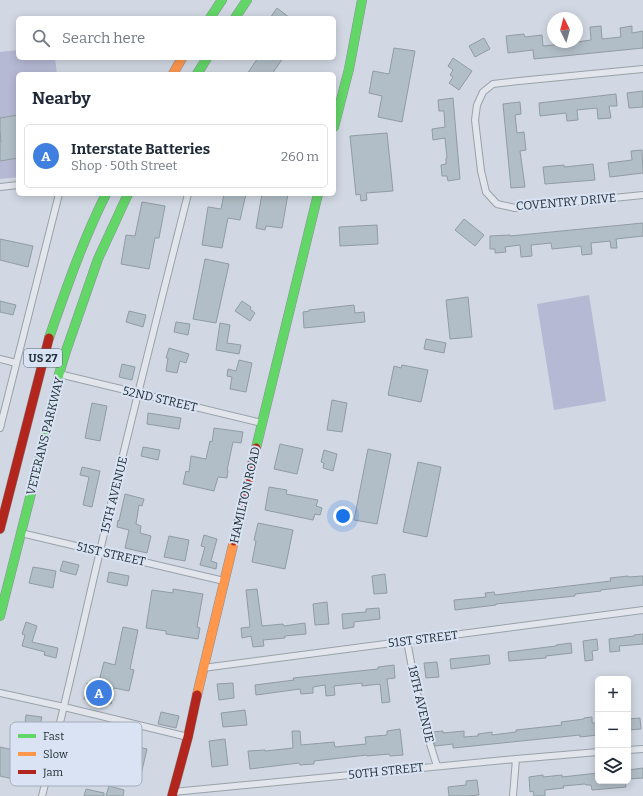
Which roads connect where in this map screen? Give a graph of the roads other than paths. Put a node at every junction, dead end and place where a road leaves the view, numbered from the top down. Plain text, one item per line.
1 (222, 0) edge
2 (247, 0) edge
3 (362, 0) edge
4 (211, 16) edge
5 (236, 16) edge
6 (181, 60) edge
7 (206, 60) edge
8 (643, 69) edge
9 (174, 72) edge
10 (198, 72) edge
11 (336, 119) edge
12 (16, 185) edge
13 (0, 187) edge
14 (643, 195) edge
15 (58, 196) edge
16 (97, 196) edge
17 (105, 196) edge
18 (127, 196) edge
19 (187, 196) edge
20 (318, 196) edge
21 (100, 206) junction
22 (0, 359) edge
23 (16, 363) junction
24 (60, 374) junction
25 (138, 393) junction
26 (262, 423) junction
27 (0, 428) edge
28 (0, 527) edge
29 (21, 533) junction
30 (100, 551) junction
31 (224, 581) junction
32 (643, 610) edge
33 (0, 616) edge
34 (407, 641) junction
35 (203, 668) junction
36 (0, 693) edge
37 (64, 707) junction
38 (60, 722) edge
39 (126, 722) edge
40 (142, 726) edge
41 (188, 737) junction
42 (643, 749) edge
43 (631, 750) edge
44 (595, 752) edge
45 (516, 759) junction
46 (438, 766) junction
47 (44, 786) edge
48 (173, 794) edge
49 (42, 796) edge
50 (513, 796) edge

1 - 4 main road
2 - 5 main road
3 - 11 main road
6 - 9 main road
7 - 10 main road
8 - 14 street, COVENTRY DRIVE
12 - 13 street
15 - 23 street
16 - 21 main road
17 - 21 main road, VETERANS PARKWAY / US 27
18 - 24 main road, VETERANS PARKWAY / US 27
19 - 25 street, 15TH AVENUE
20 - 26 main road, HAMILTON ROAD
21 - 28 main road, VETERANS PARKWAY / US 27
22 - 23 street
23 - 27 street
24 - 25 street, 52ND STREET
24 - 29 main road, VETERANS PARKWAY / US 27
25 - 26 street, 52ND STREET
25 - 30 street, 15TH AVENUE
26 - 31 main road, HAMILTON ROAD
29 - 30 street, 51ST STREET
29 - 33 main road, VETERANS PARKWAY / US 27
30 - 31 street, 51ST STREET
30 - 37 street, 15TH AVENUE
31 - 35 main road, HAMILTON ROAD
32 - 34 street, 51ST STREET
34 - 35 street, 51ST STREET
34 - 46 street, 18TH AVENUE
35 - 41 main road, HAMILTON ROAD
36 - 37 street
37 - 38 street, 15TH AVENUE
37 - 39 street
40 - 41 street
41 - 48 main road, HAMILTON ROAD
42 - 43 street
44 - 45 street, 50TH STREET
45 - 46 street, 50TH STREET
45 - 50 street
46 - 48 street, 50TH STREET
47 - 49 street, 15TH AVENUE

